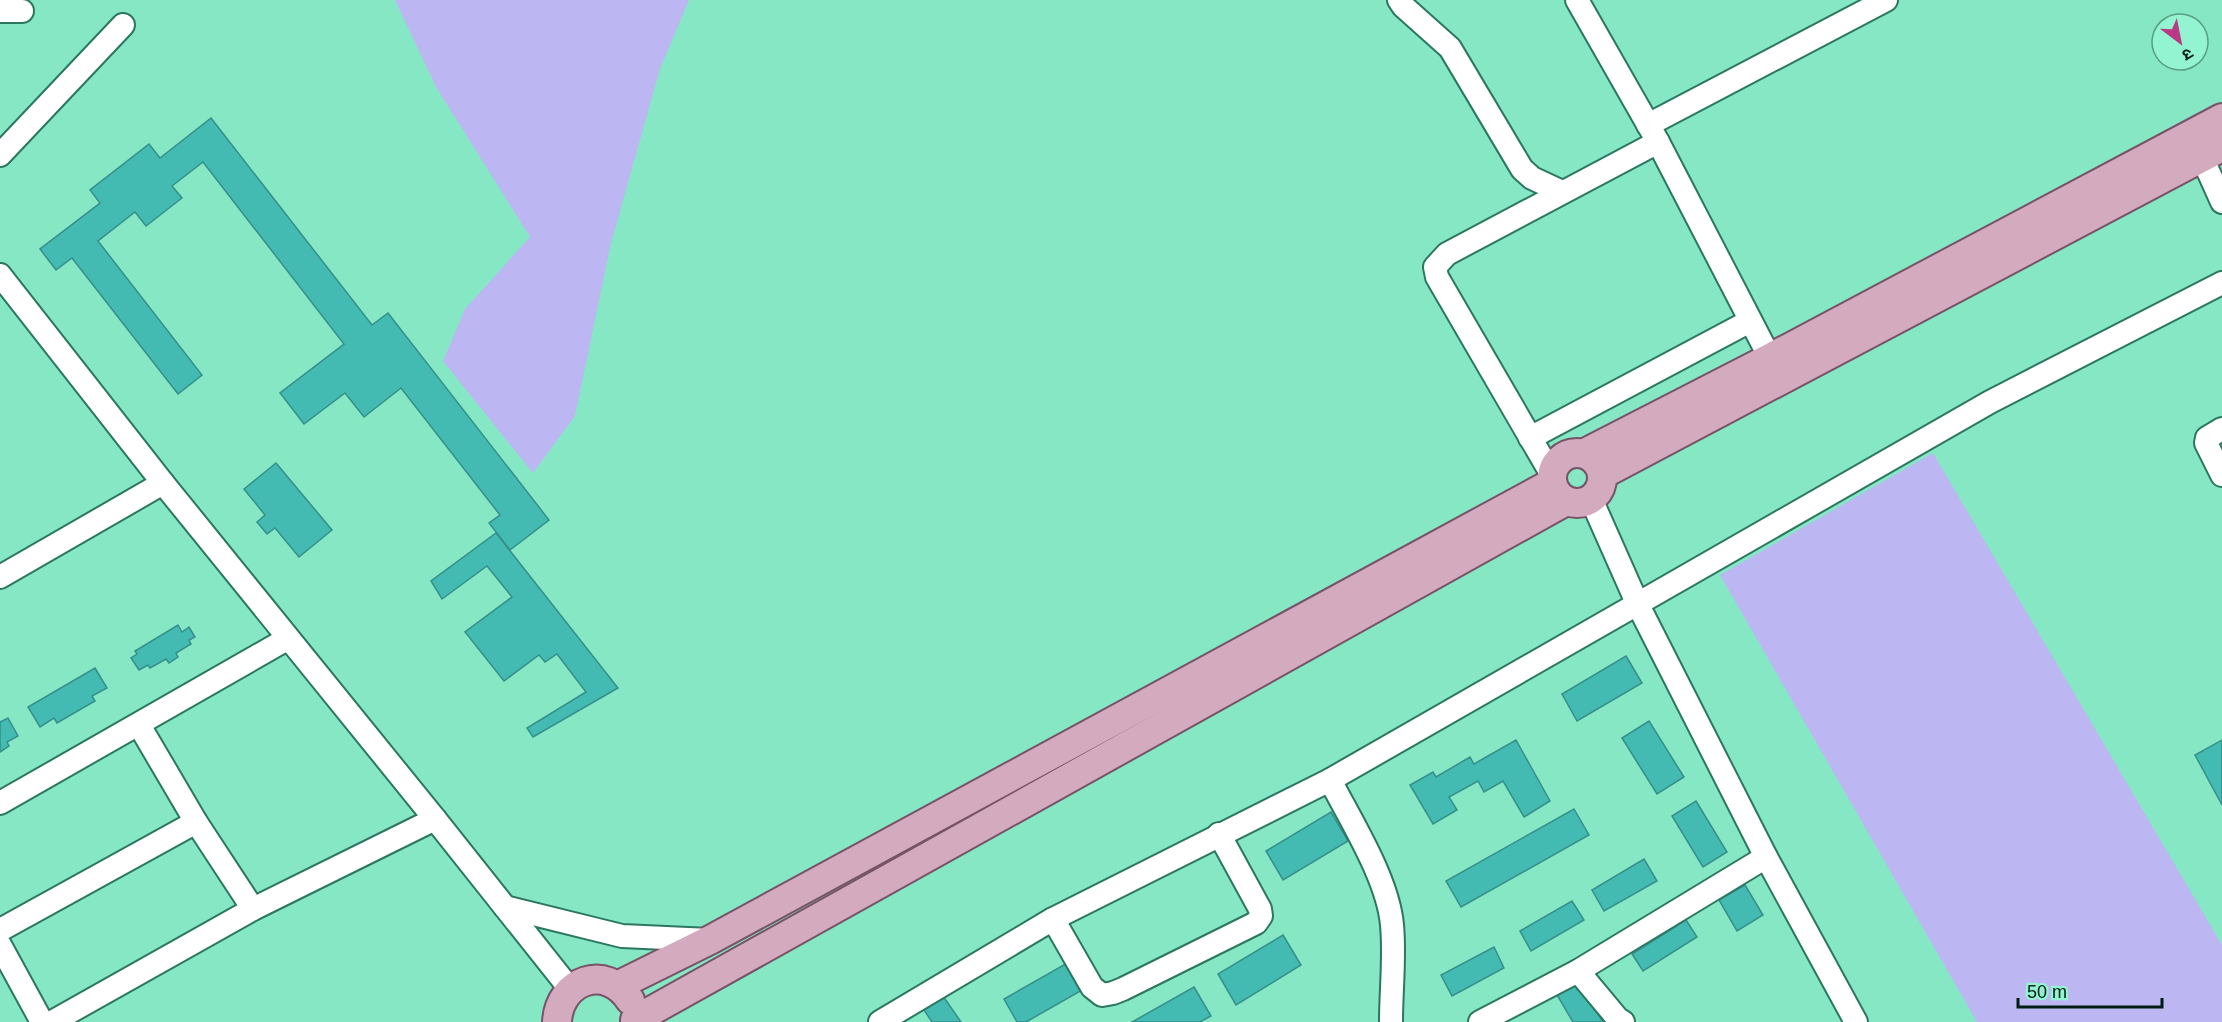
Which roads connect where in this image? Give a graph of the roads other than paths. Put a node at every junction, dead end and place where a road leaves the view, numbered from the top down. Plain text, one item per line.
1 (1400, 0) edge
2 (1577, 0) edge
3 (1886, 0) edge
4 (123, 25) dead end
5 (2222, 117) edge
6 (1653, 134) junction
7 (2205, 146) edge
8 (0, 154) edge
9 (1562, 192) junction
10 (2222, 202) edge
11 (0, 275) edge
12 (2222, 283) edge
13 (1750, 321) junction
14 (1770, 358) junction
15 (2222, 429) edge
16 (1530, 438) junction
17 (2222, 475) edge
18 (1575, 481) junction
19 (162, 483) junction
20 (0, 577) edge
21 (1638, 605) junction
22 (287, 639) junction
23 (139, 724) junction
24 (1330, 780) junction
25 (0, 803) edge
26 (435, 819) junction
27 (196, 822) junction
28 (1219, 834) junction
29 (1766, 857) junction
30 (505, 907) junction
31 (253, 909) junction
32 (1053, 919) junction
33 (0, 930) edge
34 (710, 940) junction
35 (0, 945) edge
36 (1578, 971) junction
37 (617, 986) junction
38 (570, 989) junction
39 (904, 1016) edge
40 (634, 1021) edge
41 (42, 1022) edge
42 (52, 1022) edge
43 (557, 1022) edge
44 (880, 1022) edge
45 (1390, 1022) edge
46 (1480, 1022) edge
47 (1623, 1022) edge
48 (1856, 1022) edge

1 - 9 street
2 - 6 street
3 - 6 street
4 - 8 street
5 - 7 main road
6 - 9 street
6 - 13 street
7 - 10 street
7 - 14 main road
7 - 18 main road
9 - 16 street
11 - 19 street
12 - 21 street
13 - 14 street
13 - 16 street
14 - 18 main road
15 - 17 street
16 - 18 street
18 - 21 street
18 - 34 main road
18 - 40 main road
19 - 20 street
19 - 22 street
21 - 24 street
21 - 29 street
22 - 23 street
22 - 26 street
23 - 25 street
23 - 27 street
24 - 28 street
24 - 45 street
26 - 30 street
26 - 31 street
27 - 31 street
27 - 33 street
28 - 32 street
28 - 32 street
29 - 36 street
29 - 48 street
30 - 34 street
30 - 38 street
31 - 42 street
32 - 39 street
34 - 37 main road
35 - 41 street
36 - 46 street
36 - 47 street
37 - 38 main road
37 - 40 main road
38 - 43 main road
39 - 44 street

